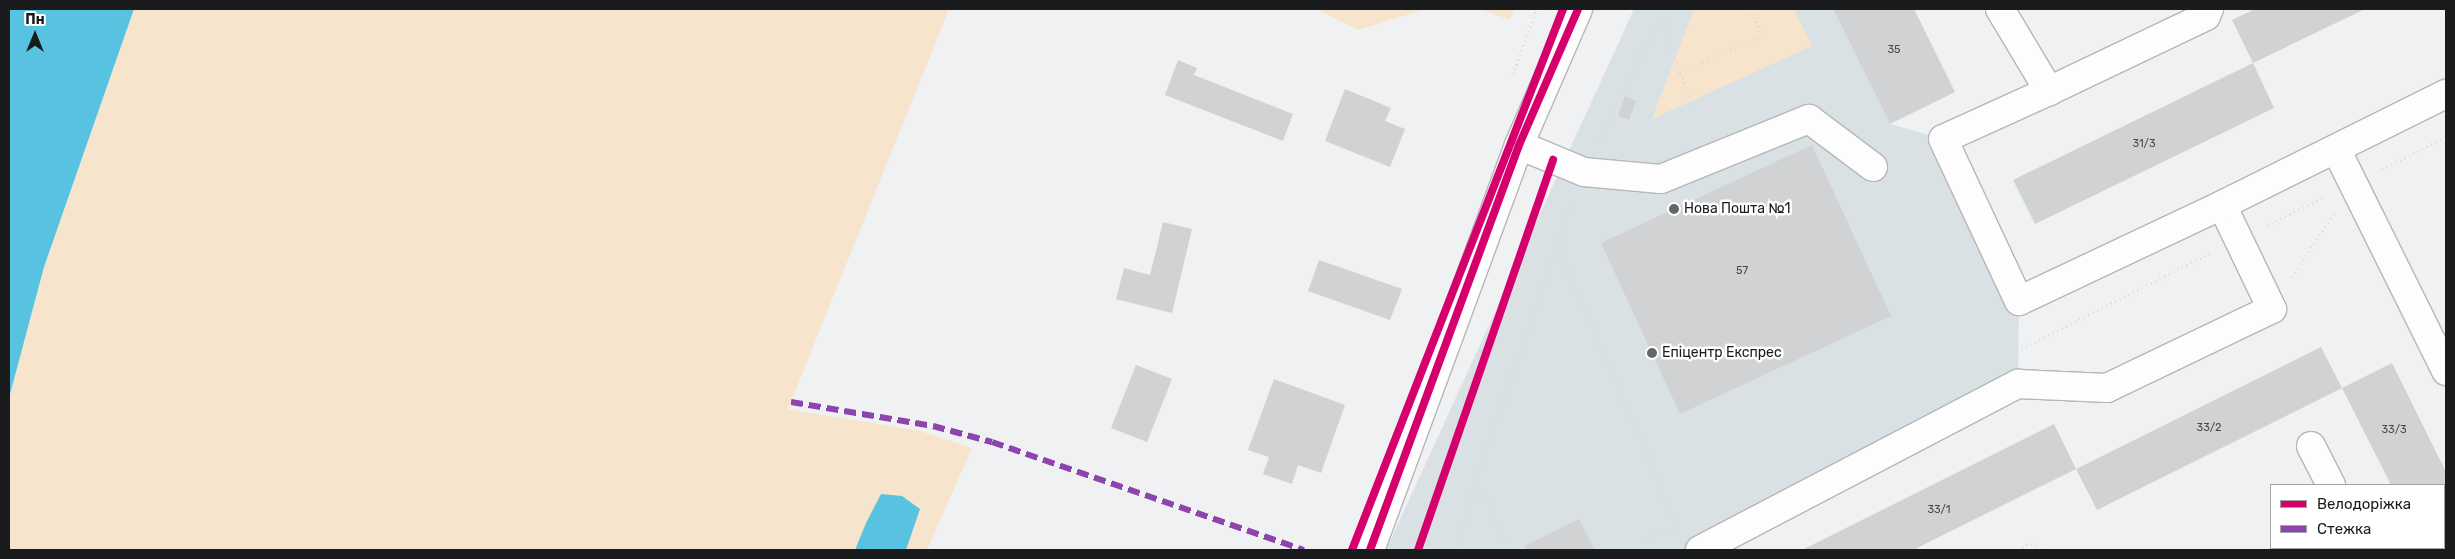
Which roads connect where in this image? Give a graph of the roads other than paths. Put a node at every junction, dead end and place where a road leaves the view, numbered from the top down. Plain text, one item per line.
1 (1578, 9) edge
2 (2000, 9) edge
3 (2209, 9) edge
4 (2048, 91) junction
5 (2446, 94) edge
6 (1519, 145) junction
7 (2336, 149) junction
8 (1874, 166) dead end
9 (2222, 205) junction
10 (2446, 371) edge
11 (2311, 446) dead end
12 (2330, 484) edge
13 (1370, 550) edge
14 (1700, 550) edge

1 - 6 street
2 - 4 street
3 - 4 street
4 - 9 street
5 - 7 street
6 - 8 street
6 - 13 street
7 - 9 street
7 - 10 street
9 - 14 street
11 - 12 street

